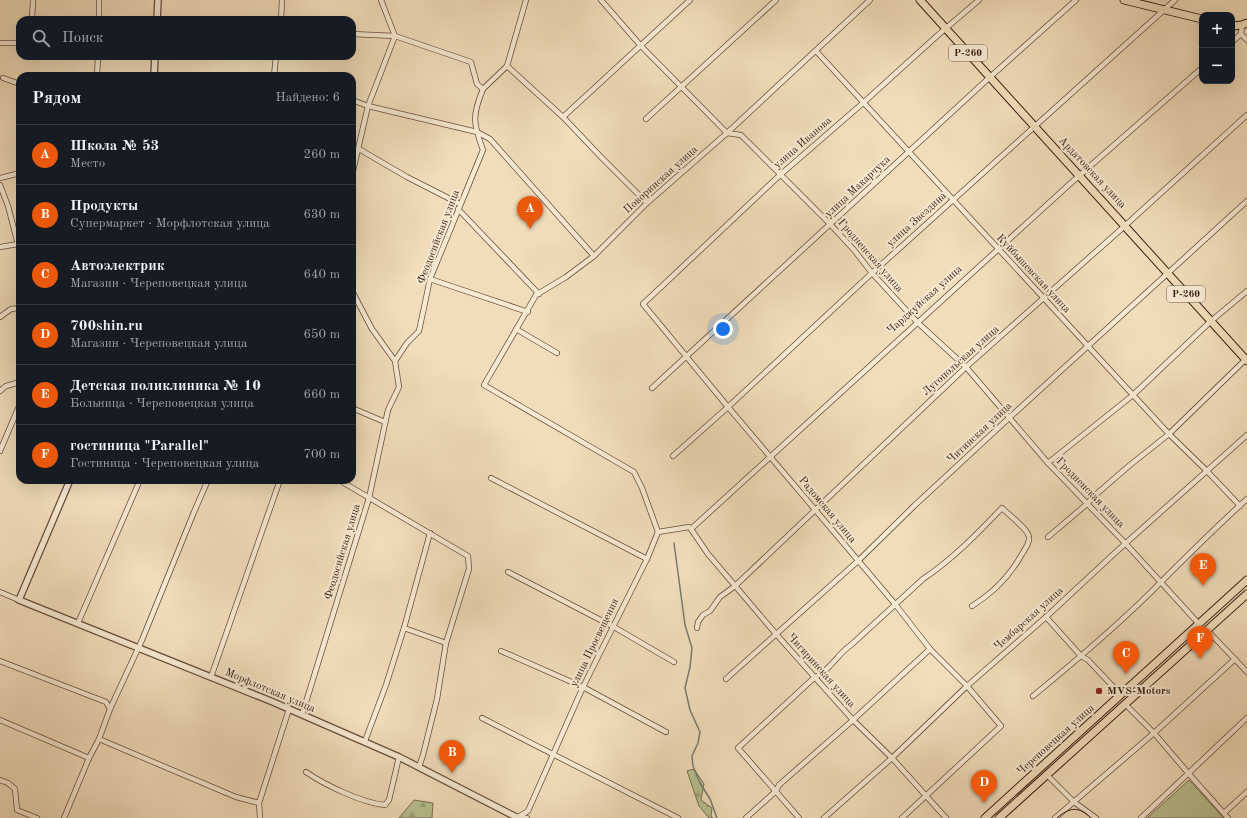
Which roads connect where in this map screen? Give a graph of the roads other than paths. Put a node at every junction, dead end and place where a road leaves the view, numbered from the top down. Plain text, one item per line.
1 (33, 0) edge
2 (99, 0) edge
3 (158, 0) edge
4 (282, 0) edge
5 (381, 0) edge
6 (526, 0) edge
7 (601, 0) edge
8 (690, 0) edge
9 (776, 0) edge
10 (870, 0) edge
11 (920, 0) edge
12 (979, 0) edge
13 (1076, 0) edge
14 (1124, 0) edge
15 (1175, 0) edge
16 (1164, 10) junction
17 (32, 16) edge
18 (99, 16) edge
19 (157, 16) edge
20 (281, 16) edge
21 (1199, 18) edge
22 (1244, 24) edge
23 (946, 29) junction
24 (356, 34) edge
25 (1241, 34) junction
26 (395, 36) junction
27 (1235, 39) edge
28 (1247, 40) edge
29 (0, 43) edge
30 (16, 43) edge
31 (641, 46) junction
32 (816, 51) junction
33 (98, 60) edge
34 (155, 60) edge
35 (276, 60) edge
36 (507, 66) junction
37 (1199, 71) edge
38 (97, 72) edge
39 (154, 72) edge
40 (274, 72) edge
41 (990, 77) junction
42 (2, 78) dead end
43 (16, 83) edge
44 (681, 87) junction
45 (483, 89) junction
46 (356, 102) edge
47 (863, 103) junction
48 (368, 106) junction
49 (1247, 115) edge
50 (563, 117) junction
51 (646, 119) dead end
52 (1034, 126) junction
53 (477, 132) junction
54 (727, 133) junction
55 (359, 149) junction
56 (909, 152) junction
57 (356, 161) edge
58 (16, 174) edge
59 (780, 175) junction
60 (1079, 176) junction
61 (0, 178) edge
62 (0, 187) edge
63 (952, 201) junction
64 (1247, 201) edge
65 (647, 203) junction
66 (459, 206) junction
67 (830, 224) junction
68 (1125, 226) junction
69 (16, 236) edge
70 (16, 244) edge
71 (0, 247) edge
72 (997, 249) junction
73 (594, 256) junction
74 (872, 273) junction
75 (1168, 274) junction
76 (430, 279) junction
77 (1247, 291) edge
78 (539, 294) junction
79 (1042, 298) junction
80 (356, 299) edge
81 (643, 304) joint
82 (16, 308) edge
83 (528, 312) junction
84 (0, 317) edge
85 (1211, 321) junction
86 (917, 322) junction
87 (516, 329) junction
88 (1087, 346) junction
89 (557, 353) dead end
90 (686, 356) junction
91 (395, 360) junction
92 (1246, 361) edge
93 (966, 367) junction
94 (16, 383) edge
95 (652, 388) dead end
96 (0, 391) edge
97 (1133, 395) junction
98 (728, 407) junction
99 (356, 410) edge
100 (16, 413) edge
101 (1009, 418) junction
102 (385, 422) junction
103 (1169, 434) junction
104 (1247, 434) edge
105 (0, 451) edge
106 (673, 456) dead end
107 (770, 456) junction
108 (1048, 463) junction
109 (1207, 471) junction
110 (491, 478) dead end
111 (68, 484) edge
112 (138, 484) edge
113 (206, 484) edge
114 (279, 484) edge
115 (345, 484) edge
116 (368, 498) junction
117 (1247, 499) edge
118 (1087, 504) junction
119 (1240, 506) junction
120 (816, 509) junction
121 (691, 528) junction
122 (658, 532) junction
123 (430, 533) junction
124 (1048, 537) dead end
125 (1126, 544) junction
126 (647, 559) junction
127 (858, 561) junction
128 (508, 572) dead end
129 (1247, 580) edge
130 (1161, 583) junction
131 (736, 586) junction
132 (0, 592) edge
133 (1247, 594) edge
134 (19, 600) junction
135 (895, 604) junction
136 (972, 606) dead end
137 (1046, 617) junction
138 (78, 623) junction
139 (1199, 624) junction
140 (614, 627) junction
141 (404, 628) junction
142 (697, 628) dead end
143 (1207, 630) junction
144 (776, 634) junction
145 (446, 643) junction
146 (138, 649) junction
147 (930, 649) junction
148 (501, 650) dead end
149 (1081, 656) junction
150 (1234, 659) junction
151 (0, 661) edge
152 (674, 662) dead end
153 (1247, 672) edge
154 (211, 677) junction
155 (815, 677) junction
156 (726, 679) dead end
157 (967, 686) junction
158 (583, 687) junction
159 (1121, 695) junction
160 (1033, 696) dead end
161 (1125, 704) junction
162 (110, 709) junction
163 (289, 709) junction
164 (302, 715) junction
165 (482, 718) dead end
166 (1247, 718) edge
167 (0, 720) edge
168 (853, 720) junction
169 (666, 732) dead end
170 (1154, 733) junction
171 (99, 739) junction
172 (365, 741) junction
173 (553, 755) junction
174 (399, 757) junction
175 (89, 758) junction
176 (892, 758) junction
177 (419, 767) junction
178 (306, 772) dead end
179 (1189, 774) junction
180 (1047, 775) junction
181 (0, 780) edge
182 (776, 791) junction
183 (1247, 792) edge
184 (926, 796) junction
185 (259, 802) junction
186 (1074, 802) junction
187 (1224, 813) junction
188 (37, 818) edge
189 (64, 818) edge
190 (260, 818) edge
191 (518, 818) edge
192 (527, 818) edge
193 (678, 818) edge
194 (746, 818) edge
195 (799, 818) edge
196 (824, 818) edge
197 (902, 818) edge
198 (946, 818) edge
199 (985, 818) edge
200 (1000, 818) edge
201 (1055, 818) edge
202 (1096, 818) edge
203 (1141, 818) edge
204 (1228, 818) edge

1 - 17 street
2 - 18 street
3 - 19 street
4 - 20 street
5 - 26 street
6 - 36 street
7 - 31 street, Гродненская улица
8 - 31 street
9 - 44 street
10 - 32 street, Поворинская улица
11 - 23 highway, Ардатовская улица / Р-260
12 - 23 street, улица Иванова
13 - 41 street, улица Макарчука
14 - 16 highway
15 - 16 street, улица Звездина
16 - 21 highway
16 - 52 street, улица Звездина
22 - 25 street
23 - 41 highway, Ардатовская улица / Р-260
23 - 47 street, улица Иванова
24 - 26 street
25 - 27 street
25 - 28 street
26 - 45 street
26 - 48 street
29 - 30 street
31 - 44 street, Гродненская улица
31 - 50 street
32 - 47 street, Куйбышевская улица
32 - 54 street, Поворинская улица
33 - 38 street
34 - 39 street
35 - 40 street
36 - 45 street
36 - 50 street
37 - 60 street, Чарджуйская улица
41 - 52 highway, Ардатовская улица / Р-260
41 - 56 street, улица Макарчука
42 - 43 street
44 - 51 street
44 - 54 street, Гродненская улица
45 - 53 street, Феодосийская улица
46 - 48 street
47 - 56 street, Куйбышевская улица
47 - 59 street, улица Иванова
48 - 53 street
48 - 55 street
49 - 68 street, Лугопольская улица
50 - 65 street
52 - 60 highway, Ардатовская улица / Р-260
52 - 63 street, улица Звездина
53 - 66 street, Феодосийская улица
53 - 73 street
54 - 59 street, Гродненская улица
54 - 65 street, Поворинская улица
55 - 57 street
55 - 66 street
56 - 63 street, Куйбышевская улица
56 - 67 street, улица Макарчука
58 - 61 street
59 - 67 street, Гродненская улица
59 - 81 street, улица Иванова
60 - 68 highway, Ардатовская улица / Р-260
60 - 72 street, Чарджуйская улица
62 - 69 street
63 - 72 street, Куйбышевская улица
63 - 74 street, улица Звездина
64 - 75 street, Читинская улица
65 - 73 street, Поворинская улица
66 - 76 street, Феодосийская улица
66 - 78 street
67 - 74 street, Гродненская улица
67 - 90 street, улица Макарчука
68 - 75 highway, Ардатовская улица / Р-260
68 - 79 street, Лугопольская улица
70 - 71 street
72 - 79 street, Куйбышевская улица
72 - 86 street, Чарджуйская улица
73 - 78 street, Поворинская улица
74 - 86 street, Гродненская улица
74 - 98 street, улица Звездина
75 - 85 highway, Ардатовская улица / Р-260
75 - 88 street, Читинская улица
76 - 83 street
76 - 91 street, Феодосийская улица
77 - 85 street
78 - 83 street, Поворинская улица
79 - 88 street, Куйбышевская улица
79 - 93 street, Лугопольская улица
80 - 91 street
81 - 90 street, Радомская улица
82 - 84 street
83 - 87 street, Поворинская улица
85 - 92 highway, Ардатовская улица / Р-260
85 - 97 street
86 - 93 street, Гродненская улица
86 - 107 street, Чарджуйская улица
87 - 89 street
87 - 122 street, Поворинская улица
88 - 97 street, Куйбышевская улица
88 - 101 street, Читинская улица
90 - 95 street, улица Макарчука
90 - 98 street, Радомская улица
91 - 102 street, Феодосийская улица
92 - 103 street
93 - 101 street, Гродненская улица
93 - 120 street, Лугопольская улица
94 - 96 street
97 - 103 street, Куйбышевская улица
97 - 108 street
98 - 106 street, улица Звездина
98 - 107 street, Радомская улица
99 - 102 street
100 - 105 street
101 - 108 street, Гродненская улица
101 - 127 street, Читинская улица
102 - 116 street, Феодосийская улица
103 - 109 street, Куйбышевская улица
103 - 118 street
104 - 109 street, Чембарская улица
107 - 120 street, Радомская улица
107 - 121 street, Чарджуйская улица
108 - 118 street, Гродненская улица
109 - 119 street, Куйбышевская улица
109 - 125 street, Чембарская улица
110 - 126 street
111 - 134 street
112 - 138 street
113 - 146 street
114 - 154 street
115 - 116 street
116 - 123 street
116 - 164 street, Феодосийская улица
117 - 119 street
118 - 124 street
118 - 125 street, Гродненская улица
119 - 130 street
120 - 127 street, Радомская улица
120 - 131 street, Лугопольская улица
121 - 122 street
121 - 131 street, Чигиринская улица
122 - 126 street, улица Просвещения
123 - 141 street
123 - 145 street
125 - 130 street, Гродненская улица
125 - 137 street, Чембарская улица
126 - 140 street, улица Просвещения
127 - 135 street, Радомская улица
127 - 144 street, Читинская улица
128 - 140 street
129 - 139 highway, Череповецкая улица
130 - 139 street, Гродненская улица
130 - 149 street
131 - 142 street, Лугопольская улица
131 - 144 street, Чигиринская улица
132 - 134 street, Морфлотская улица
133 - 143 highway, Череповецкая улица
134 - 138 street, Морфлотская улица
135 - 136 street
135 - 147 street, Радомская улица
135 - 155 street
137 - 149 street
137 - 157 street, Чембарская улица
138 - 146 street, Морфлотская улица
139 - 159 highway, Череповецкая улица
140 - 152 street
140 - 158 street, улица Просвещения
141 - 145 street
141 - 172 street
143 - 150 street
143 - 161 highway, Череповецкая улица
144 - 155 street, Чигиринская улица
144 - 156 street, Читинская улица
145 - 177 street
146 - 154 street, Морфлотская улица
146 - 162 street
147 - 157 street, Радомская улица
147 - 168 street
148 - 158 street
149 - 159 street
149 - 160 street
150 - 153 street
150 - 170 street
151 - 162 street
154 - 163 street, Морфлотская улица
155 - 168 street, Чигиринская улица
155 - 182 street
157 - 176 street, Чембарская улица
157 - 184 street, Радомская улица
158 - 169 street
158 - 173 street, улица Просвещения
159 - 199 highway, Череповецкая улица
161 - 170 street
161 - 180 highway, Череповецкая улица
162 - 171 street
163 - 164 street, Морфлотская улица
163 - 185 street
164 - 172 street, Морфлотская улица
165 - 173 street
166 - 179 street
167 - 175 street
168 - 176 street, Чигиринская улица
168 - 182 street
170 - 179 street
170 - 186 street
171 - 175 street
171 - 185 street
172 - 174 street, Морфлотская улица
173 - 191 street, улица Просвещения
173 - 193 street
174 - 177 street, Морфлотская улица
174 - 178 street
175 - 189 street
176 - 184 street, Чигиринская улица
176 - 196 street, Чембарская улица
177 - 191 street, Морфлотская улица
179 - 187 street
179 - 203 street
180 - 186 street
180 - 200 highway, Череповецкая улица
181 - 188 street
182 - 194 street
182 - 195 street
183 - 187 street
184 - 197 street
184 - 198 street, Чигиринская улица
185 - 190 street
186 - 201 street
186 - 202 street
187 - 204 street
191 - 192 street, Морфлотская улица

